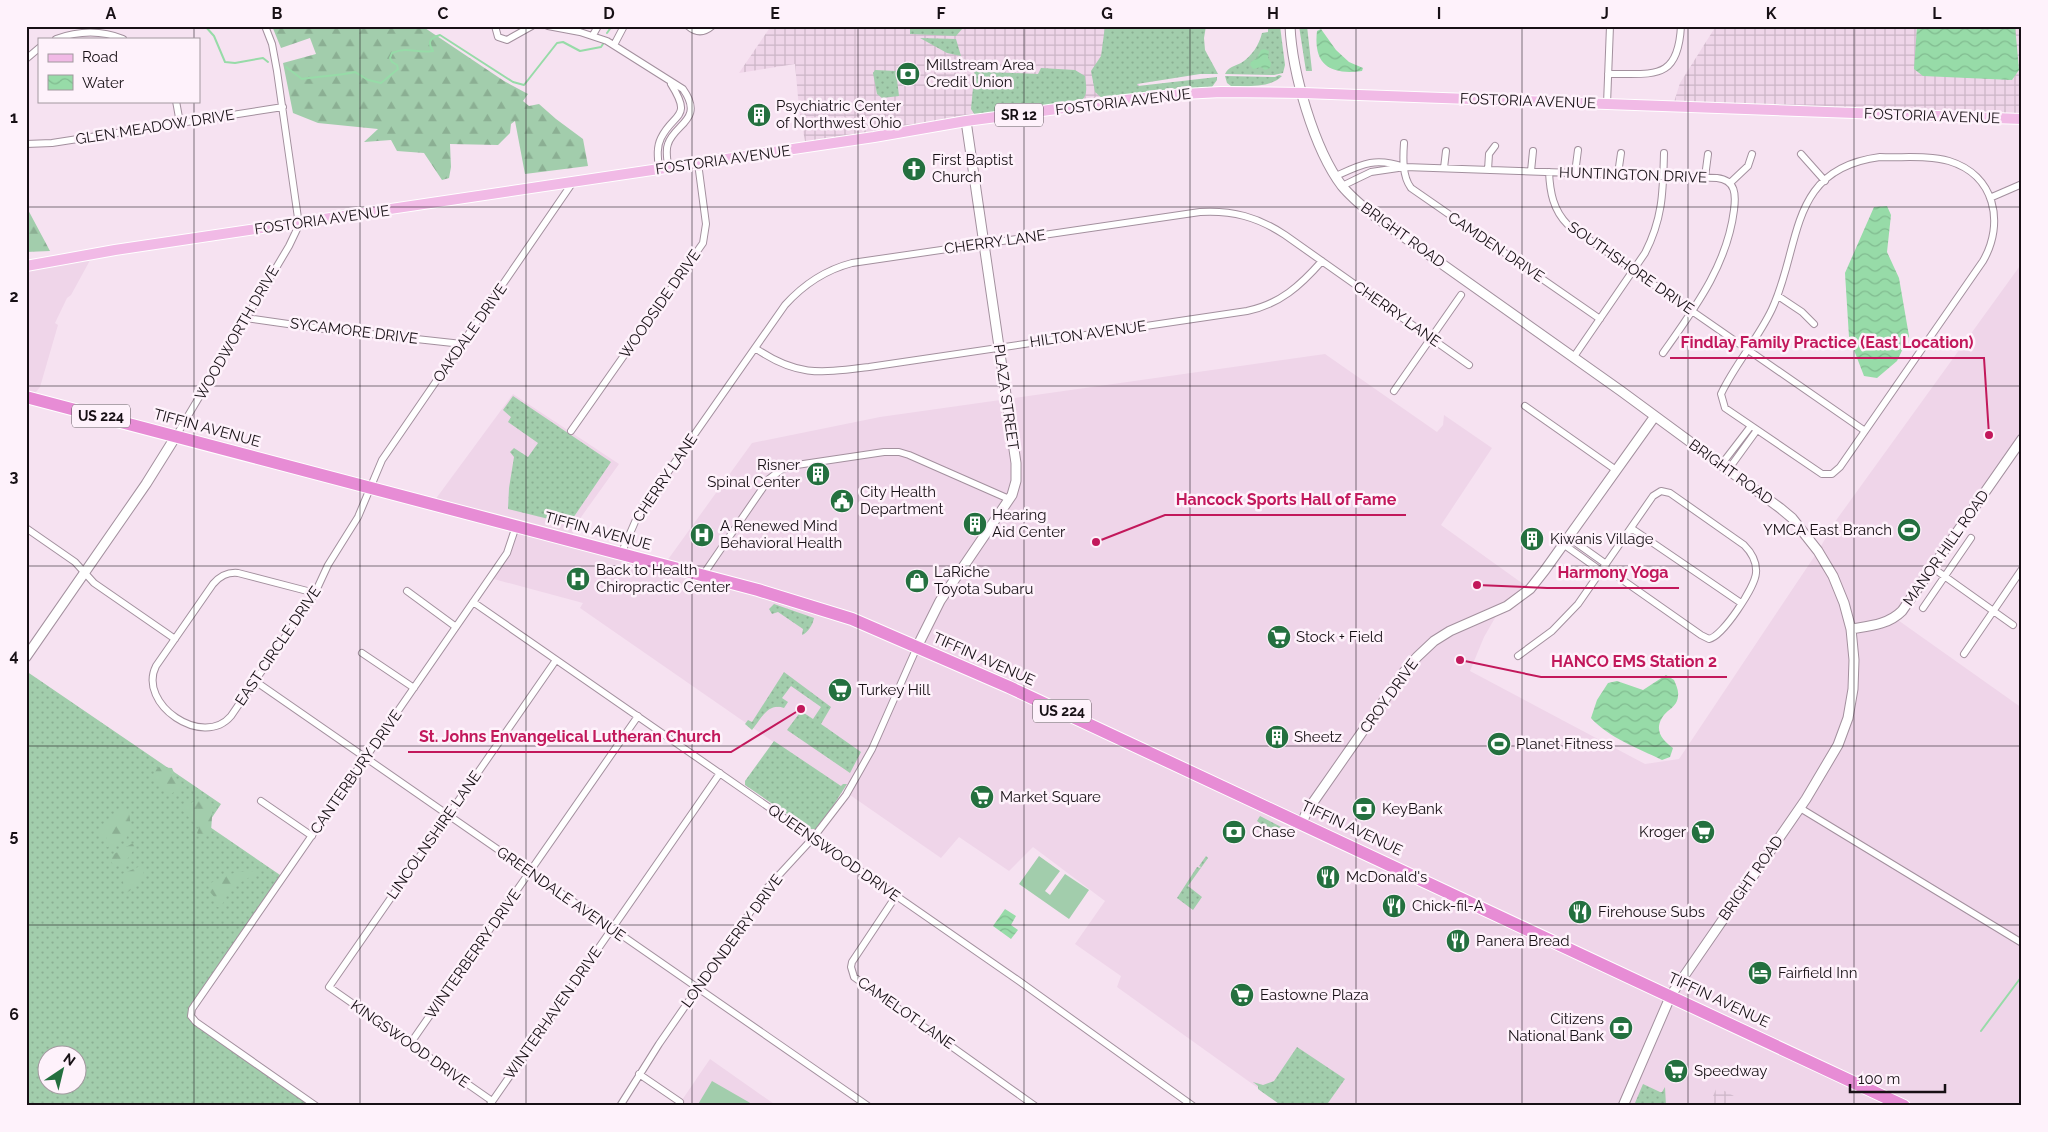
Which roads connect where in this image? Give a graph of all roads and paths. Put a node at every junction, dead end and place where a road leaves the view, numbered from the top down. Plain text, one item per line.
1 (265, 26) edge
2 (495, 26) edge
3 (532, 26) edge
4 (548, 26) edge
5 (598, 26) edge
6 (624, 26) edge
7 (688, 26) edge
8 (712, 26) edge
9 (1290, 26) edge
10 (1610, 26) edge
11 (1681, 26) edge
12 (593, 35) junction
13 (59, 38) edge
14 (120, 38) edge
15 (614, 45) junction
16 (38, 49) edge
17 (26, 59) edge
18 (1608, 74) junction
19 (1303, 93) junction
20 (176, 102) edge
21 (1607, 104) junction
22 (283, 106) junction
23 (2022, 119) edge
24 (966, 121) junction
25 (180, 123) junction
26 (1404, 143) dead end
27 (26, 144) edge
28 (1494, 146) dead end
29 (1534, 150) dead end
30 (1578, 150) dead end
31 (1446, 151) dead end
32 (1664, 153) dead end
33 (1621, 154) dead end
34 (1708, 154) dead end
35 (1752, 154) dead end
36 (1801, 154) dead end
37 (698, 164) junction
38 (1405, 167) junction
39 (1444, 168) junction
40 (664, 169) junction
41 (1488, 170) junction
42 (1531, 171) junction
43 (1549, 172) junction
44 (1575, 173) junction
45 (1618, 174) junction
46 (1336, 176) junction
47 (1663, 176) junction
48 (1705, 177) junction
49 (1825, 181) junction
50 (573, 182) junction
51 (1730, 183) junction
52 (2022, 184) edge
53 (1342, 186) junction
54 (1992, 198) junction
55 (299, 223) junction
56 (984, 244) junction
57 (1322, 261) junction
58 (26, 266) edge
59 (1633, 271) junction
60 (1461, 295) dead end
61 (1778, 296) junction
62 (1692, 311) junction
63 (246, 318) junction
64 (1600, 319) junction
65 (1814, 324) dead end
66 (1431, 338) junction
67 (462, 344) junction
68 (999, 347) junction
69 (755, 348) junction
70 (1749, 350) junction
71 (1663, 353) dead end
72 (1573, 358) junction
73 (1469, 365) dead end
74 (1394, 391) dead end
75 (26, 397) edge
76 (1526, 406) dead end
77 (1654, 416) junction
78 (1750, 426) junction
79 (1757, 430) junction
80 (572, 431) dead end
81 (1865, 431) junction
82 (176, 436) junction
83 (2022, 438) edge
84 (1725, 467) junction
85 (1616, 470) junction
86 (372, 487) junction
87 (1009, 499) junction
88 (516, 526) junction
89 (26, 528) edge
90 (1632, 528) junction
91 (1971, 538) dead end
92 (1566, 541) junction
93 (621, 554) junction
94 (1604, 567) junction
95 (1933, 568) junction
96 (2022, 569) edge
97 (85, 573) junction
98 (703, 575) junction
99 (1945, 576) junction
100 (406, 591) dead end
101 (315, 593) junction
102 (473, 602) junction
103 (1741, 603) junction
104 (1923, 608) dead end
105 (1993, 611) junction
106 (2013, 624) dead end
107 (456, 627) junction
108 (1851, 629) junction
109 (175, 639) junction
110 (917, 647) junction
111 (362, 653) dead end
112 (1964, 654) dead end
113 (1518, 656) dead end
114 (26, 658) edge
115 (556, 660) junction
116 (255, 681) junction
117 (414, 688) junction
118 (638, 716) junction
119 (365, 758) junction
120 (720, 773) junction
121 (261, 801) dead end
122 (1800, 808) junction
123 (448, 815) junction
124 (1302, 823) junction
125 (312, 836) junction
126 (813, 838) junction
127 (530, 872) junction
128 (896, 896) junction
129 (611, 929) junction
130 (2022, 943) edge
131 (329, 987) joint
132 (697, 988) junction
133 (1671, 995) junction
134 (410, 1044) junction
135 (639, 1074) junction
136 (680, 1102) dead end
137 (490, 1103) edge
138 (1191, 1105) edge
139 (316, 1106) edge
140 (620, 1106) edge
141 (868, 1106) edge
142 (1035, 1106) edge
143 (1623, 1106) edge
144 (1904, 1106) edge

1 - 22 street
2 - 3 street
4 - 12 street
5 - 12 street
6 - 15 street
7 - 8 street
9 - 19 street, BRIGHT ROAD
10 - 18 street
11 - 18 street
12 - 15 street
13 - 14 street
15 - 40 street
16 - 17 street
18 - 21 street
19 - 21 main road, FOSTORIA AVENUE / SR 12
19 - 24 main road, FOSTORIA AVENUE / SR 12
19 - 46 street, BRIGHT ROAD
20 - 25 street
21 - 23 main road, FOSTORIA AVENUE / SR 12
22 - 25 street, GLEN MEADOW DRIVE
22 - 55 street
24 - 37 main road, FOSTORIA AVENUE / SR 12
24 - 56 street, PLAZA STREET
25 - 27 street, GLEN MEADOW DRIVE
26 - 38 street, CAMDEN DRIVE
28 - 41 street
29 - 42 street
30 - 44 street
31 - 39 street
32 - 47 street
33 - 45 street
34 - 48 street
35 - 51 street
36 - 49 street
37 - 40 main road, FOSTORIA AVENUE / SR 12
37 - 80 street, WOODSIDE DRIVE
38 - 39 street, HUNTINGTON DRIVE
38 - 46 street, HUNTINGTON DRIVE
38 - 53 street, HUNTINGTON DRIVE
38 - 64 street, CAMDEN DRIVE
39 - 41 street, HUNTINGTON DRIVE
40 - 50 main road, FOSTORIA AVENUE / SR 12
41 - 42 street, HUNTINGTON DRIVE
42 - 43 street, HUNTINGTON DRIVE
43 - 44 street, HUNTINGTON DRIVE
43 - 59 street, SOUTHSHORE DRIVE
44 - 45 street, HUNTINGTON DRIVE
45 - 47 street, HUNTINGTON DRIVE
46 - 53 street, BRIGHT ROAD
47 - 48 street, HUNTINGTON DRIVE
47 - 59 street
48 - 51 street, HUNTINGTON DRIVE
49 - 54 street
49 - 61 street
50 - 55 main road, FOSTORIA AVENUE / SR 12
50 - 67 street, OAKDALE DRIVE
51 - 62 street
52 - 54 street
53 - 72 street, BRIGHT ROAD
54 - 81 street
55 - 58 main road, FOSTORIA AVENUE / SR 12
55 - 63 street, WOODWORTH DRIVE
56 - 57 street, CHERRY LANE
56 - 68 street, PLAZA STREET
56 - 69 street, CHERRY LANE
57 - 66 street, CHERRY LANE
57 - 68 street, HILTON AVENUE
59 - 62 street, SOUTHSHORE DRIVE
59 - 64 street
60 - 66 street
61 - 65 street
61 - 70 street
62 - 70 street, SOUTHSHORE DRIVE
62 - 71 street
63 - 67 street, SYCAMORE DRIVE
63 - 82 street, WOODWORTH DRIVE
64 - 72 street
66 - 73 street, CHERRY LANE
66 - 74 street
67 - 86 street, OAKDALE DRIVE
68 - 69 street, HILTON AVENUE
68 - 87 street, PLAZA STREET
69 - 93 street, CHERRY LANE
70 - 78 street
70 - 81 street, SOUTHSHORE DRIVE
72 - 77 street, BRIGHT ROAD
75 - 82 highway, TIFFIN AVENUE / US 224
76 - 85 street
77 - 84 street, BRIGHT ROAD
77 - 85 street, CROY DRIVE
78 - 79 street
78 - 84 street
79 - 81 street
79 - 84 street
82 - 86 highway, TIFFIN AVENUE / US 224
82 - 97 street, WOODWORTH DRIVE
83 - 95 street, MANOR HILL ROAD
84 - 108 street, BRIGHT ROAD
85 - 92 street, CROY DRIVE
86 - 88 highway, TIFFIN AVENUE / US 224
86 - 101 street, EAST CIRCLE DRIVE
87 - 98 street
87 - 110 street, PLAZA STREET
88 - 93 highway, TIFFIN AVENUE / US 224
88 - 102 street, CANTERBURY DRIVE
89 - 97 street
90 - 94 street
90 - 103 street
90 - 103 street
91 - 99 street
92 - 94 street
92 - 124 street, CROY DRIVE
93 - 98 highway, TIFFIN AVENUE / US 224
94 - 103 street
94 - 113 street
95 - 99 street
95 - 108 street, MANOR HILL ROAD
96 - 105 street
97 - 109 street
97 - 114 street, WOODWORTH DRIVE
98 - 110 highway, TIFFIN AVENUE / US 224
99 - 104 street
99 - 105 street
100 - 107 street
101 - 109 street
101 - 116 street, EAST CIRCLE DRIVE
102 - 107 street, CANTERBURY DRIVE
102 - 115 street, QUEENSWOOD DRIVE
105 - 106 street
105 - 112 street
107 - 117 street, CANTERBURY DRIVE
108 - 122 street, BRIGHT ROAD
109 - 116 street, EAST CIRCLE DRIVE
110 - 124 highway, TIFFIN AVENUE / US 224
110 - 126 street, LONDONDERRY DRIVE
111 - 117 street
115 - 118 street, QUEENSWOOD DRIVE
115 - 123 street, LINCOLNSHIRE LANE
116 - 119 street, GREENDALE AVENUE
117 - 119 street, CANTERBURY DRIVE
118 - 120 street, QUEENSWOOD DRIVE
118 - 127 street, WINTERBERRY DRIVE
119 - 123 street, GREENDALE AVENUE
119 - 125 street, CANTERBURY DRIVE
120 - 126 street, QUEENSWOOD DRIVE
120 - 129 street, WINTERHAVEN DRIVE
121 - 125 street
122 - 130 street
122 - 133 street, BRIGHT ROAD
123 - 127 street, GREENDALE AVENUE
123 - 131 street, LINCOLNSHIRE LANE
124 - 133 highway, TIFFIN AVENUE / US 224
125 - 139 street, CANTERBURY DRIVE
126 - 128 street, QUEENSWOOD DRIVE
126 - 132 street, LONDONDERRY DRIVE
127 - 129 street, GREENDALE AVENUE
127 - 134 street, WINTERBERRY DRIVE
128 - 138 street, QUEENSWOOD DRIVE
128 - 142 street, CAMELOT LANE
129 - 132 street, GREENDALE AVENUE
129 - 137 street, WINTERHAVEN DRIVE
131 - 134 street, KINGSWOOD DRIVE
132 - 135 street, LONDONDERRY DRIVE
132 - 141 street, GREENDALE AVENUE
133 - 143 street, BRIGHT ROAD
133 - 144 highway, TIFFIN AVENUE / US 224
134 - 137 street, KINGSWOOD DRIVE
135 - 136 street
135 - 140 street, LONDONDERRY DRIVE

